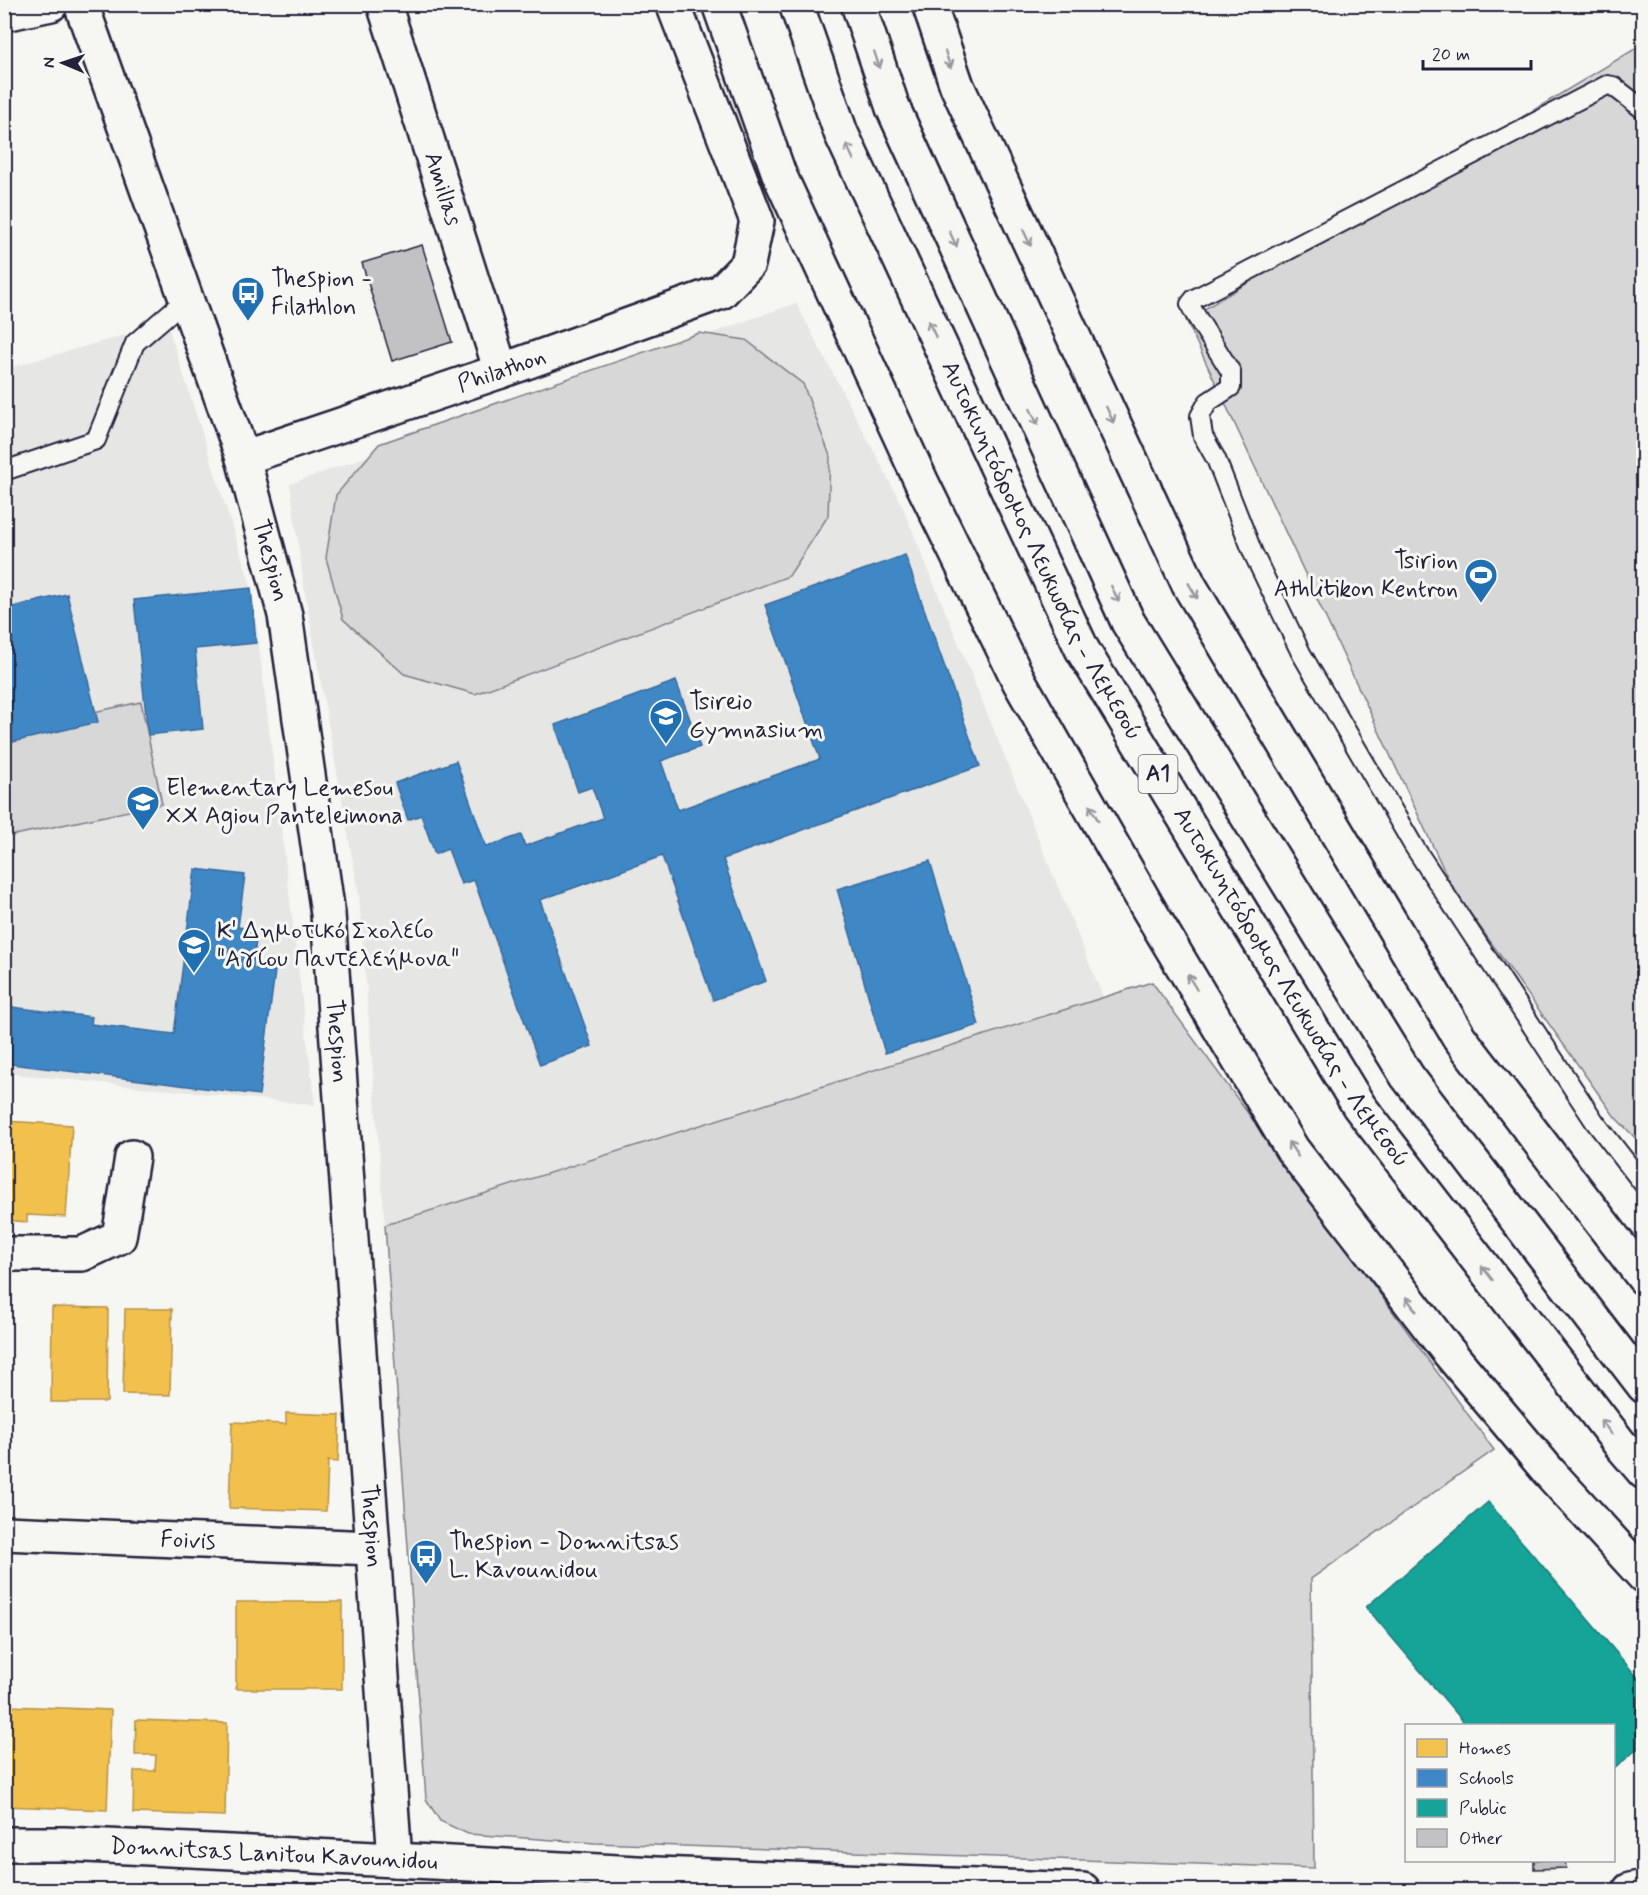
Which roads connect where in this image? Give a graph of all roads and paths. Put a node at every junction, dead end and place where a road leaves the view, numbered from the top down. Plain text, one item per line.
1 (51, 4) edge
2 (81, 4) edge
3 (384, 4) edge
4 (673, 4) edge
5 (719, 4) edge
6 (796, 4) edge
7 (858, 4) edge
8 (929, 4) edge
9 (4, 14) edge
10 (1644, 110) edge
11 (186, 299) junction
12 (501, 371) junction
13 (243, 458) junction
14 (4, 471) edge
15 (132, 1157) dead end
16 (1644, 1185) edge
17 (4, 1254) edge
18 (1644, 1278) edge
19 (1447, 1350) junction
20 (1644, 1386) edge
21 (1644, 1472) edge
22 (4, 1533) edge
23 (373, 1548) junction
24 (1644, 1550) edge
25 (1644, 1576) edge
26 (4, 1844) edge
27 (395, 1860) junction
28 (656, 1882) edge
29 (1644, 1887) edge
30 (954, 1888) edge
31 (1083, 1890) edge
32 (1630, 1890) edge

1 - 9 main road
2 - 11 main road, Thespion
3 - 12 main road, Amillas
4 - 12 main road, Philathon
19 -> 5 main road
21 -> 6 main road, Αυτοκινητόδρομος Λευκωσίας - Λεμεσού / A1
7 -> 20 main road, Αυτοκινητόδρομος Λευκωσίας - Λεμεσού / A1
8 -> 18 main road
10 - 16 lane
11 - 13 main road, Thespion
11 - 14 lane
12 - 13 main road, Philathon
13 - 23 main road, Thespion
15 - 17 main road
19 - 24 main road
19 - 25 main road
22 - 23 main road, Foivis
23 - 27 main road, Thespion
26 - 27 main road, Domnitsas Lanitou Kavounidou
27 - 28 main road, Domnitsas Lanitou Kavounidou
28 - 30 main road, Domnitsas Lanitou Kavounidou
29 - 32 main road
30 - 31 main road, Domnitsas Lanitou Kavounidou

